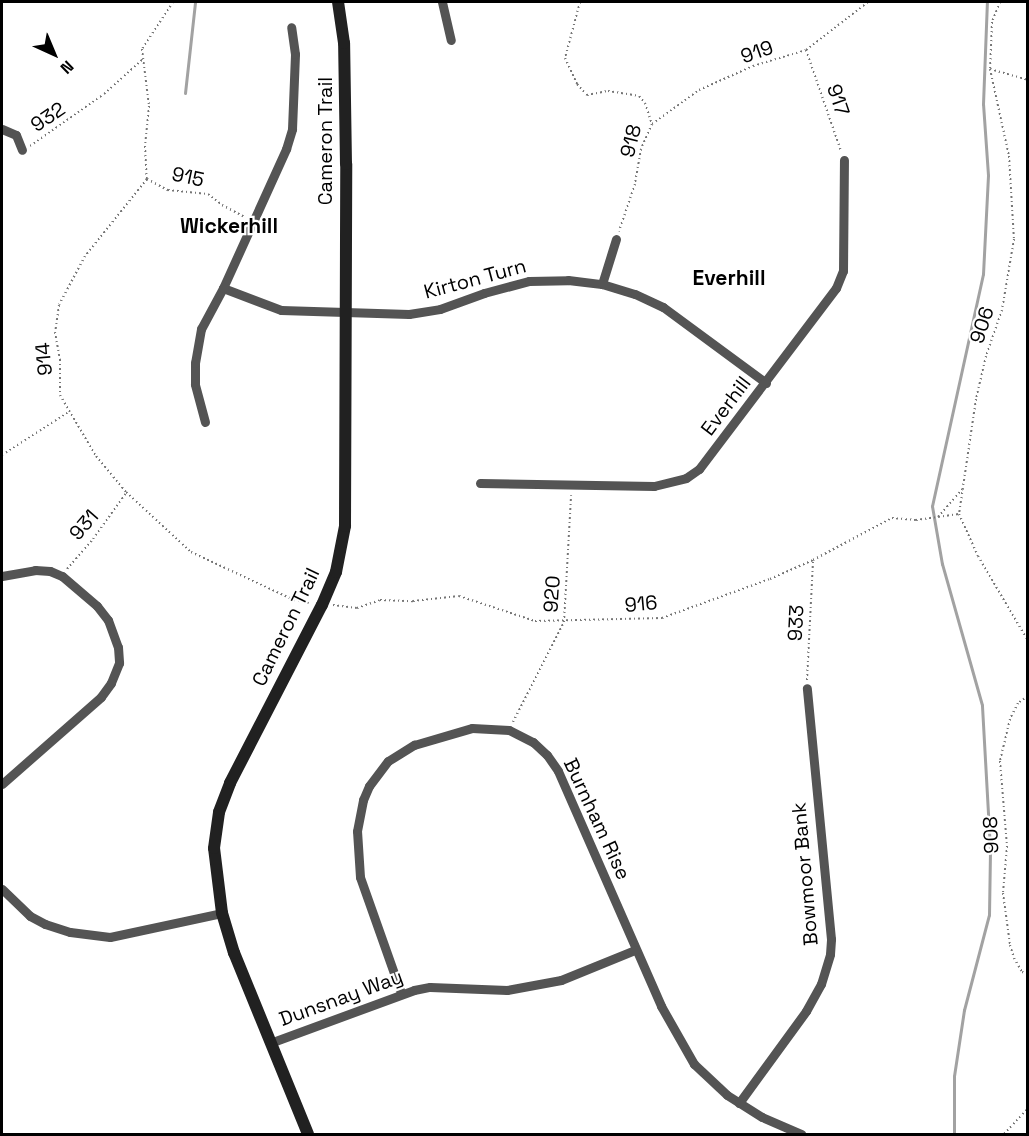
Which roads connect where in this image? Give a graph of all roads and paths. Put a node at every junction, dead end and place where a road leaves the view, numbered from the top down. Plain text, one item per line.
1 (173, 2) edge
2 (338, 2) edge
3 (442, 2) edge
4 (580, 2) edge
5 (868, 2) edge
6 (1000, 2) edge
7 (291, 27) dead end
8 (451, 40) dead end
9 (806, 50) junction
10 (143, 59) junction
11 (990, 69) junction
12 (1028, 80) edge
13 (652, 124) junction
14 (2, 129) edge
15 (22, 150) joint
16 (844, 160) joint
17 (147, 179) junction
18 (254, 221) junction
19 (616, 239) joint
20 (602, 284) junction
21 (223, 288) junction
22 (344, 311) junction
23 (766, 383) junction
24 (71, 411) junction
25 (205, 422) dead end
26 (2, 455) edge
27 (480, 483) dead end
28 (571, 483) junction
29 (963, 488) junction
30 (126, 492) junction
31 (959, 514) junction
32 (938, 516) junction
33 (813, 560) junction
34 (2, 576) edge
35 (62, 576) junction
36 (326, 605) junction
37 (564, 622) junction
38 (1028, 641) edge
39 (807, 688) joint
40 (1028, 696) edge
41 (509, 730) junction
42 (2, 784) edge
43 (2, 889) edge
44 (222, 913) junction
45 (635, 950) junction
46 (1028, 974) edge
47 (401, 993) junction
48 (270, 1043) junction
49 (739, 1103) junction
50 (1028, 1108) edge
51 (308, 1134) edge
52 (801, 1134) edge
53 (1004, 1134) edge

1 - 10 path
2 - 22 street, Cameron Trail
3 - 8 street
4 - 13 path, 918
5 - 9 path, 919
6 - 11 path, 906
7 - 18 street
9 - 13 path, 919
9 - 16 path, 917
10 - 15 path, 932
10 - 17 path
11 - 12 path
11 - 29 path, 906
13 - 19 path, 918
14 - 15 street
16 - 23 street, Everhill
17 - 18 path, 915
17 - 24 path, 914
18 - 21 street
19 - 20 street
20 - 22 street, Kirton Turn
20 - 23 street, Kirton Turn
21 - 22 street, Kirton Turn
21 - 25 street
22 - 36 street, Cameron Trail
23 - 28 street, Everhill
24 - 26 path
24 - 30 path, 914
27 - 28 street, Everhill
28 - 37 path, 920
29 - 31 path, 906
29 - 32 path
30 - 35 path, 931
30 - 36 path, 914
31 - 32 path, 916
31 - 38 path
32 - 33 path, 916
33 - 37 path, 916
33 - 39 path, 933
34 - 35 street
35 - 42 street
36 - 37 path, 916
36 - 44 street, Cameron Trail
37 - 41 path, 920
39 - 49 street, Bowmoor Bank
40 - 46 path, 908
41 - 45 street, Burnham Rise
41 - 47 street, Burnham Rise
43 - 44 street
44 - 48 street, Cameron Trail
45 - 47 street, Dunsnay Way
45 - 49 street, Burnham Rise
47 - 48 street, Dunsnay Way
48 - 51 street, Cameron Trail
49 - 52 street, Burnham Rise
50 - 53 path

